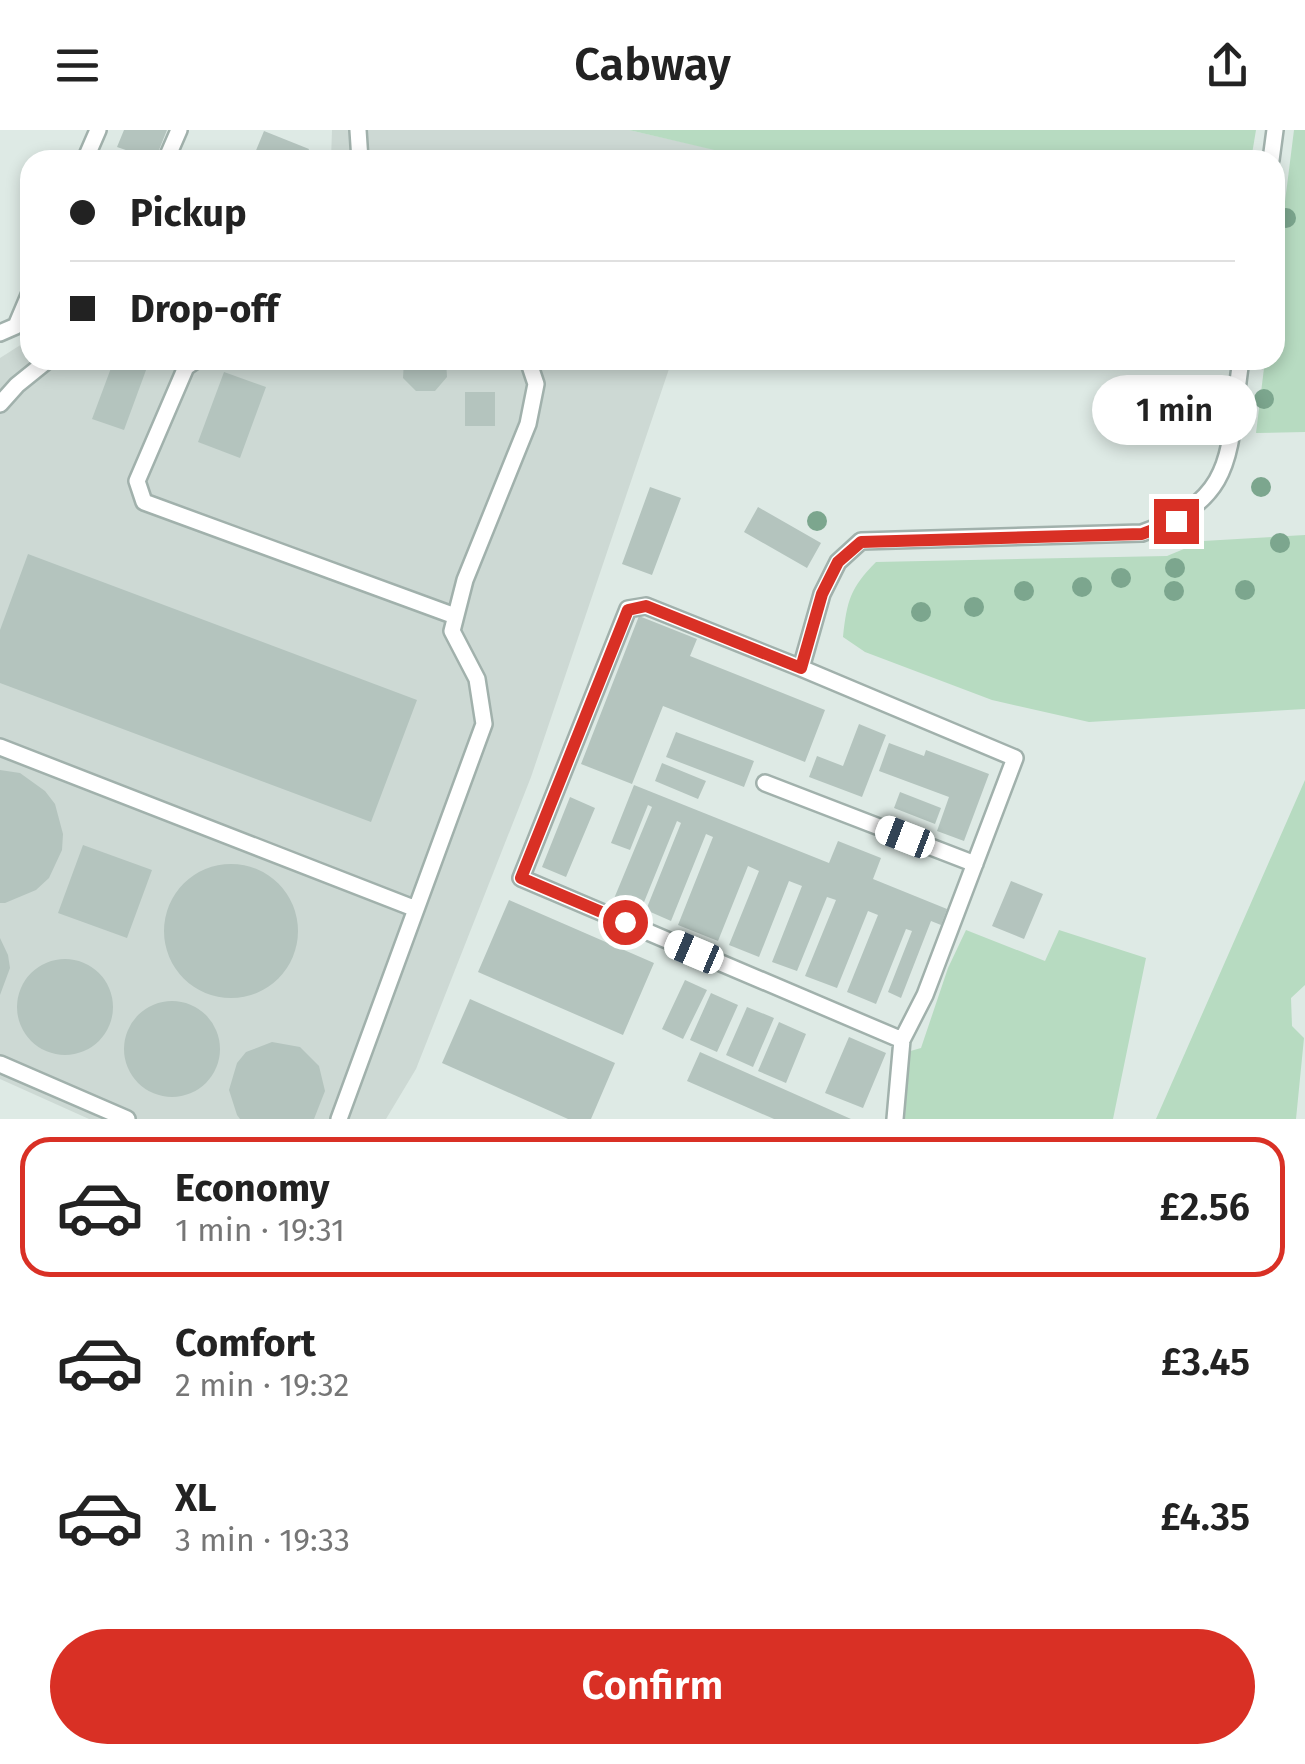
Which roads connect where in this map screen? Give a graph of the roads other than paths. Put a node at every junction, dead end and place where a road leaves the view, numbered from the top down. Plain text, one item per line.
1 (20, 317) edge
2 (0, 333) edge
3 (36, 370) edge
4 (184, 370) edge
5 (531, 370) edge
6 (1239, 370) edge
7 (0, 404) edge
8 (455, 616) junction
9 (801, 668) junction
10 (0, 746) edge
11 (765, 784) dead end
12 (974, 864) junction
13 (416, 910) junction
14 (902, 1040) junction
15 (0, 1064) edge
16 (127, 1119) edge
17 (339, 1119) edge
18 (895, 1119) edge

1 - 2 lane
3 - 7 lane
4 - 8 lane
5 - 8 lane
6 - 9 lane
8 - 13 lane
9 - 12 lane
9 - 14 lane
10 - 13 lane
11 - 12 lane
12 - 14 lane
13 - 17 lane
14 - 18 lane
15 - 16 lane

